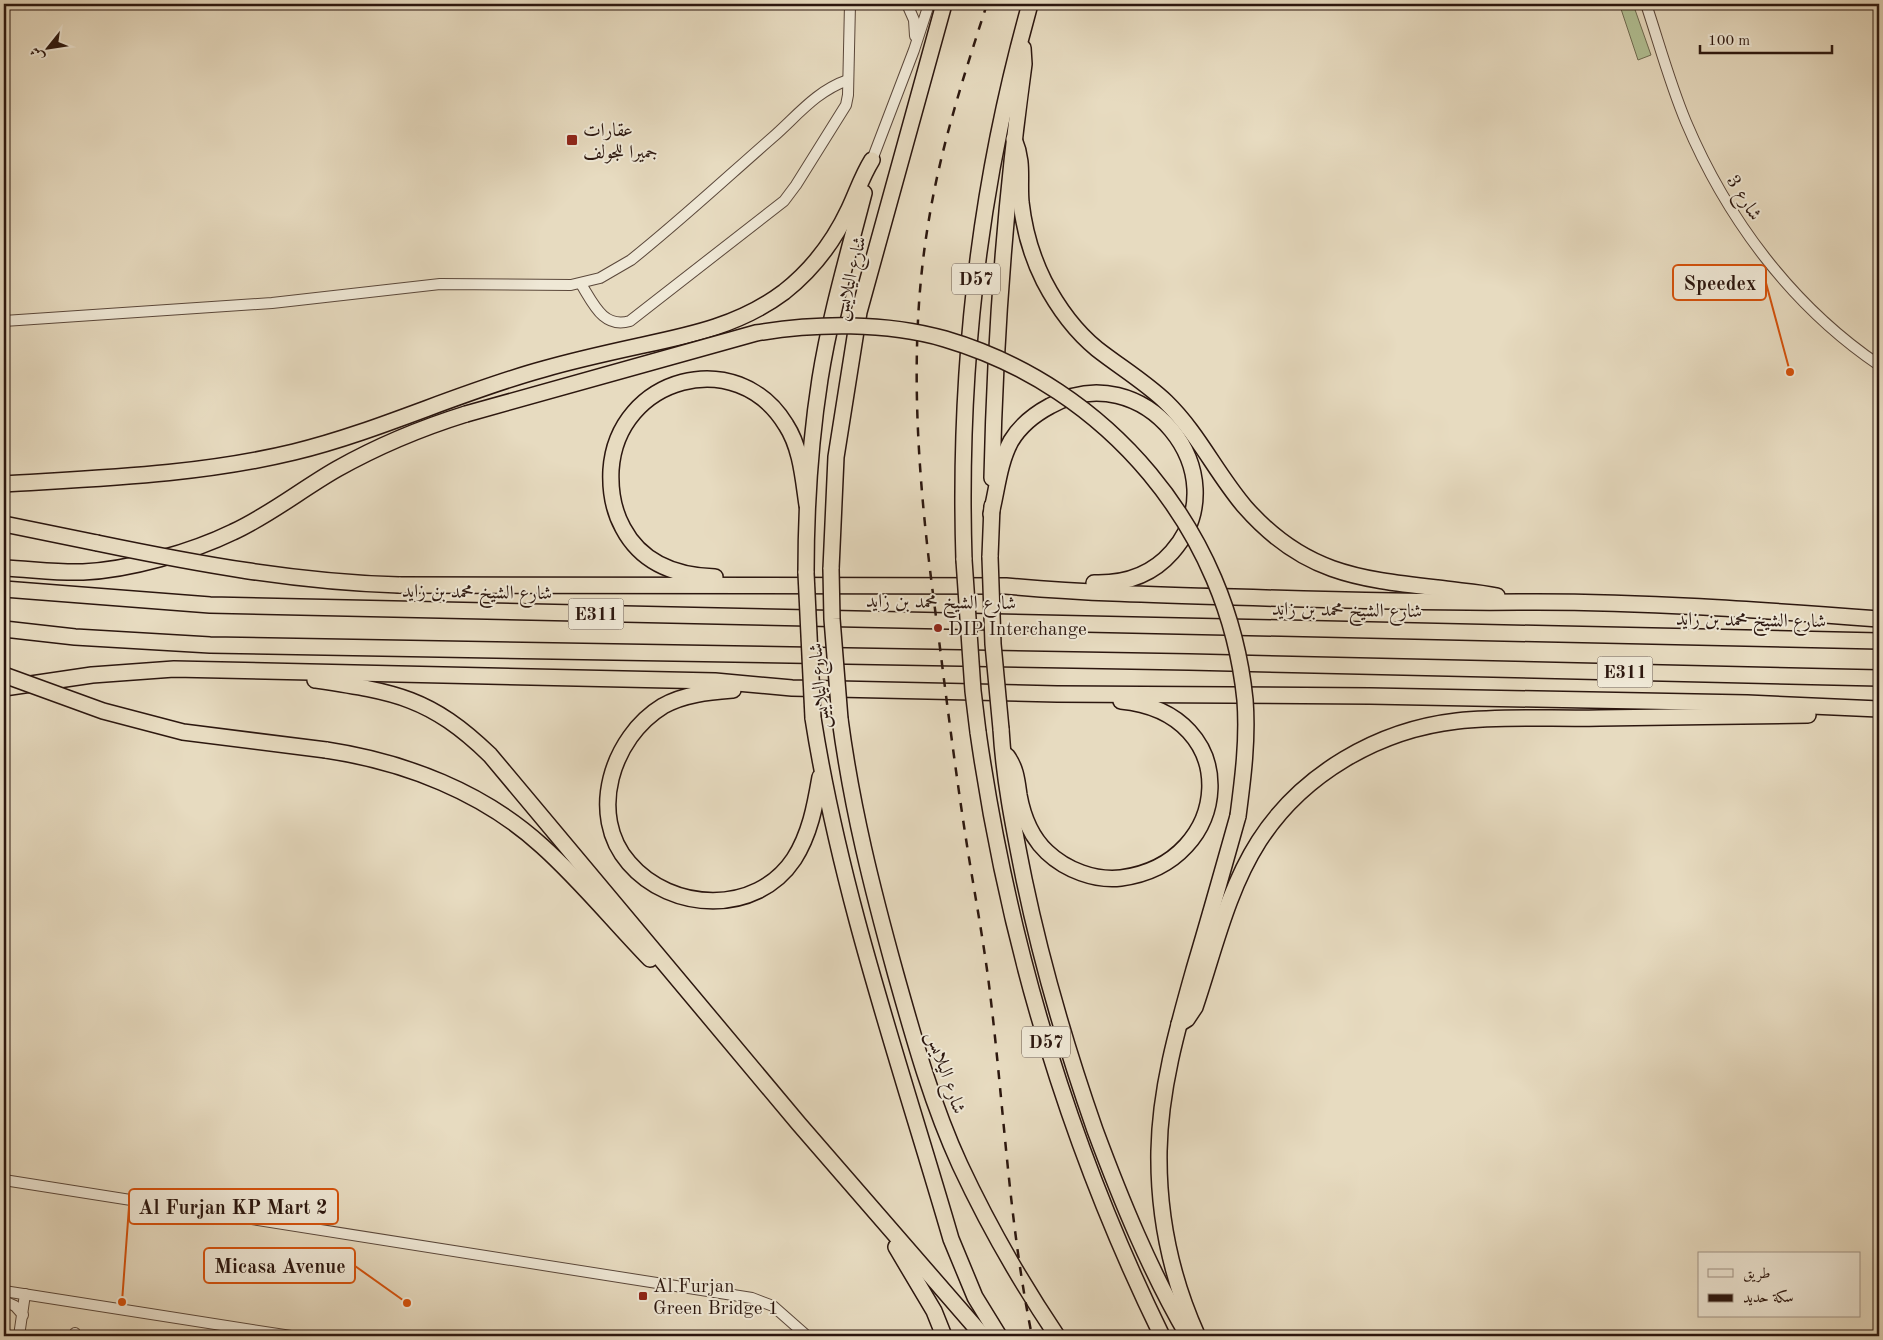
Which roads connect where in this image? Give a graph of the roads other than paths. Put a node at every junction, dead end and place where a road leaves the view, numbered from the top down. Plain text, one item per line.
1 (850, 4) edge
2 (907, 4) edge
3 (928, 4) edge
4 (944, 4) edge
5 (1030, 4) edge
6 (1646, 4) edge
7 (1023, 29) junction
8 (914, 50) junction
9 (848, 80) junction
10 (1014, 139) junction
11 (872, 160) junction
12 (581, 284) junction
13 (4, 322) edge
14 (1879, 365) edge
15 (4, 484) edge
16 (806, 505) junction
17 (991, 514) junction
18 (4, 524) edge
19 (4, 568) edge
20 (788, 587) junction
21 (1030, 588) junction
22 (4, 589) edge
23 (1520, 602) junction
24 (1879, 619) edge
25 (4, 629) edge
26 (1879, 642) edge
27 (252, 671) junction
28 (4, 675) edge
29 (1879, 678) edge
30 (4, 688) edge
31 (792, 688) junction
32 (1057, 694) junction
33 (1875, 709) edge
34 (1002, 751) junction
35 (822, 771) junction
36 (683, 985) junction
37 (1178, 1024) junction
38 (4, 1180) edge
39 (887, 1225) junction
40 (4, 1291) edge
41 (25, 1294) junction
42 (4, 1301) edge
43 (23, 1316) junction
44 (793, 1322) junction
45 (19, 1336) edge
46 (291, 1336) edge
47 (793, 1336) edge
48 (807, 1336) edge
49 (944, 1336) edge
50 (983, 1336) edge
51 (999, 1336) edge
52 (1056, 1336) edge
53 (1162, 1336) edge
54 (1188, 1336) edge
55 (1197, 1336) edge

1 - 9 street
2 - 8 street
3 - 8 street
4 - 52 highway, شارع اليلايس, bridge
5 - 7 highway, D57
6 - 14 street, شارع 3
7 - 10 highway
7 - 53 highway, D57, bridge
8 - 11 street
9 - 12 street
9 - 12 street
10 - 17 highway
10 - 23 highway
11 - 15 highway
11 - 16 highway
12 - 13 street
16 - 20 highway
16 - 35 highway, bridge
17 - 21 highway
17 - 34 highway, bridge
18 - 20 highway, bridge
19 - 37 highway, bridge
20 - 21 highway
21 - 23 highway
22 - 26 highway, شارع الشيخ محمد بن زايد / E311
23 - 24 highway
25 - 29 highway, E311
27 - 30 highway
27 - 31 highway
27 - 36 highway
28 - 36 highway, bridge
31 - 32 highway
31 - 35 highway
32 - 33 highway
32 - 34 highway
33 - 37 highway
34 - 54 highway
35 - 51 highway
36 - 39 highway
37 - 55 highway
38 - 44 street
39 - 49 highway
39 - 50 highway
40 - 41 street
41 - 43 street
41 - 46 street
42 - 43 street
43 - 45 street
44 - 47 street
44 - 48 street

